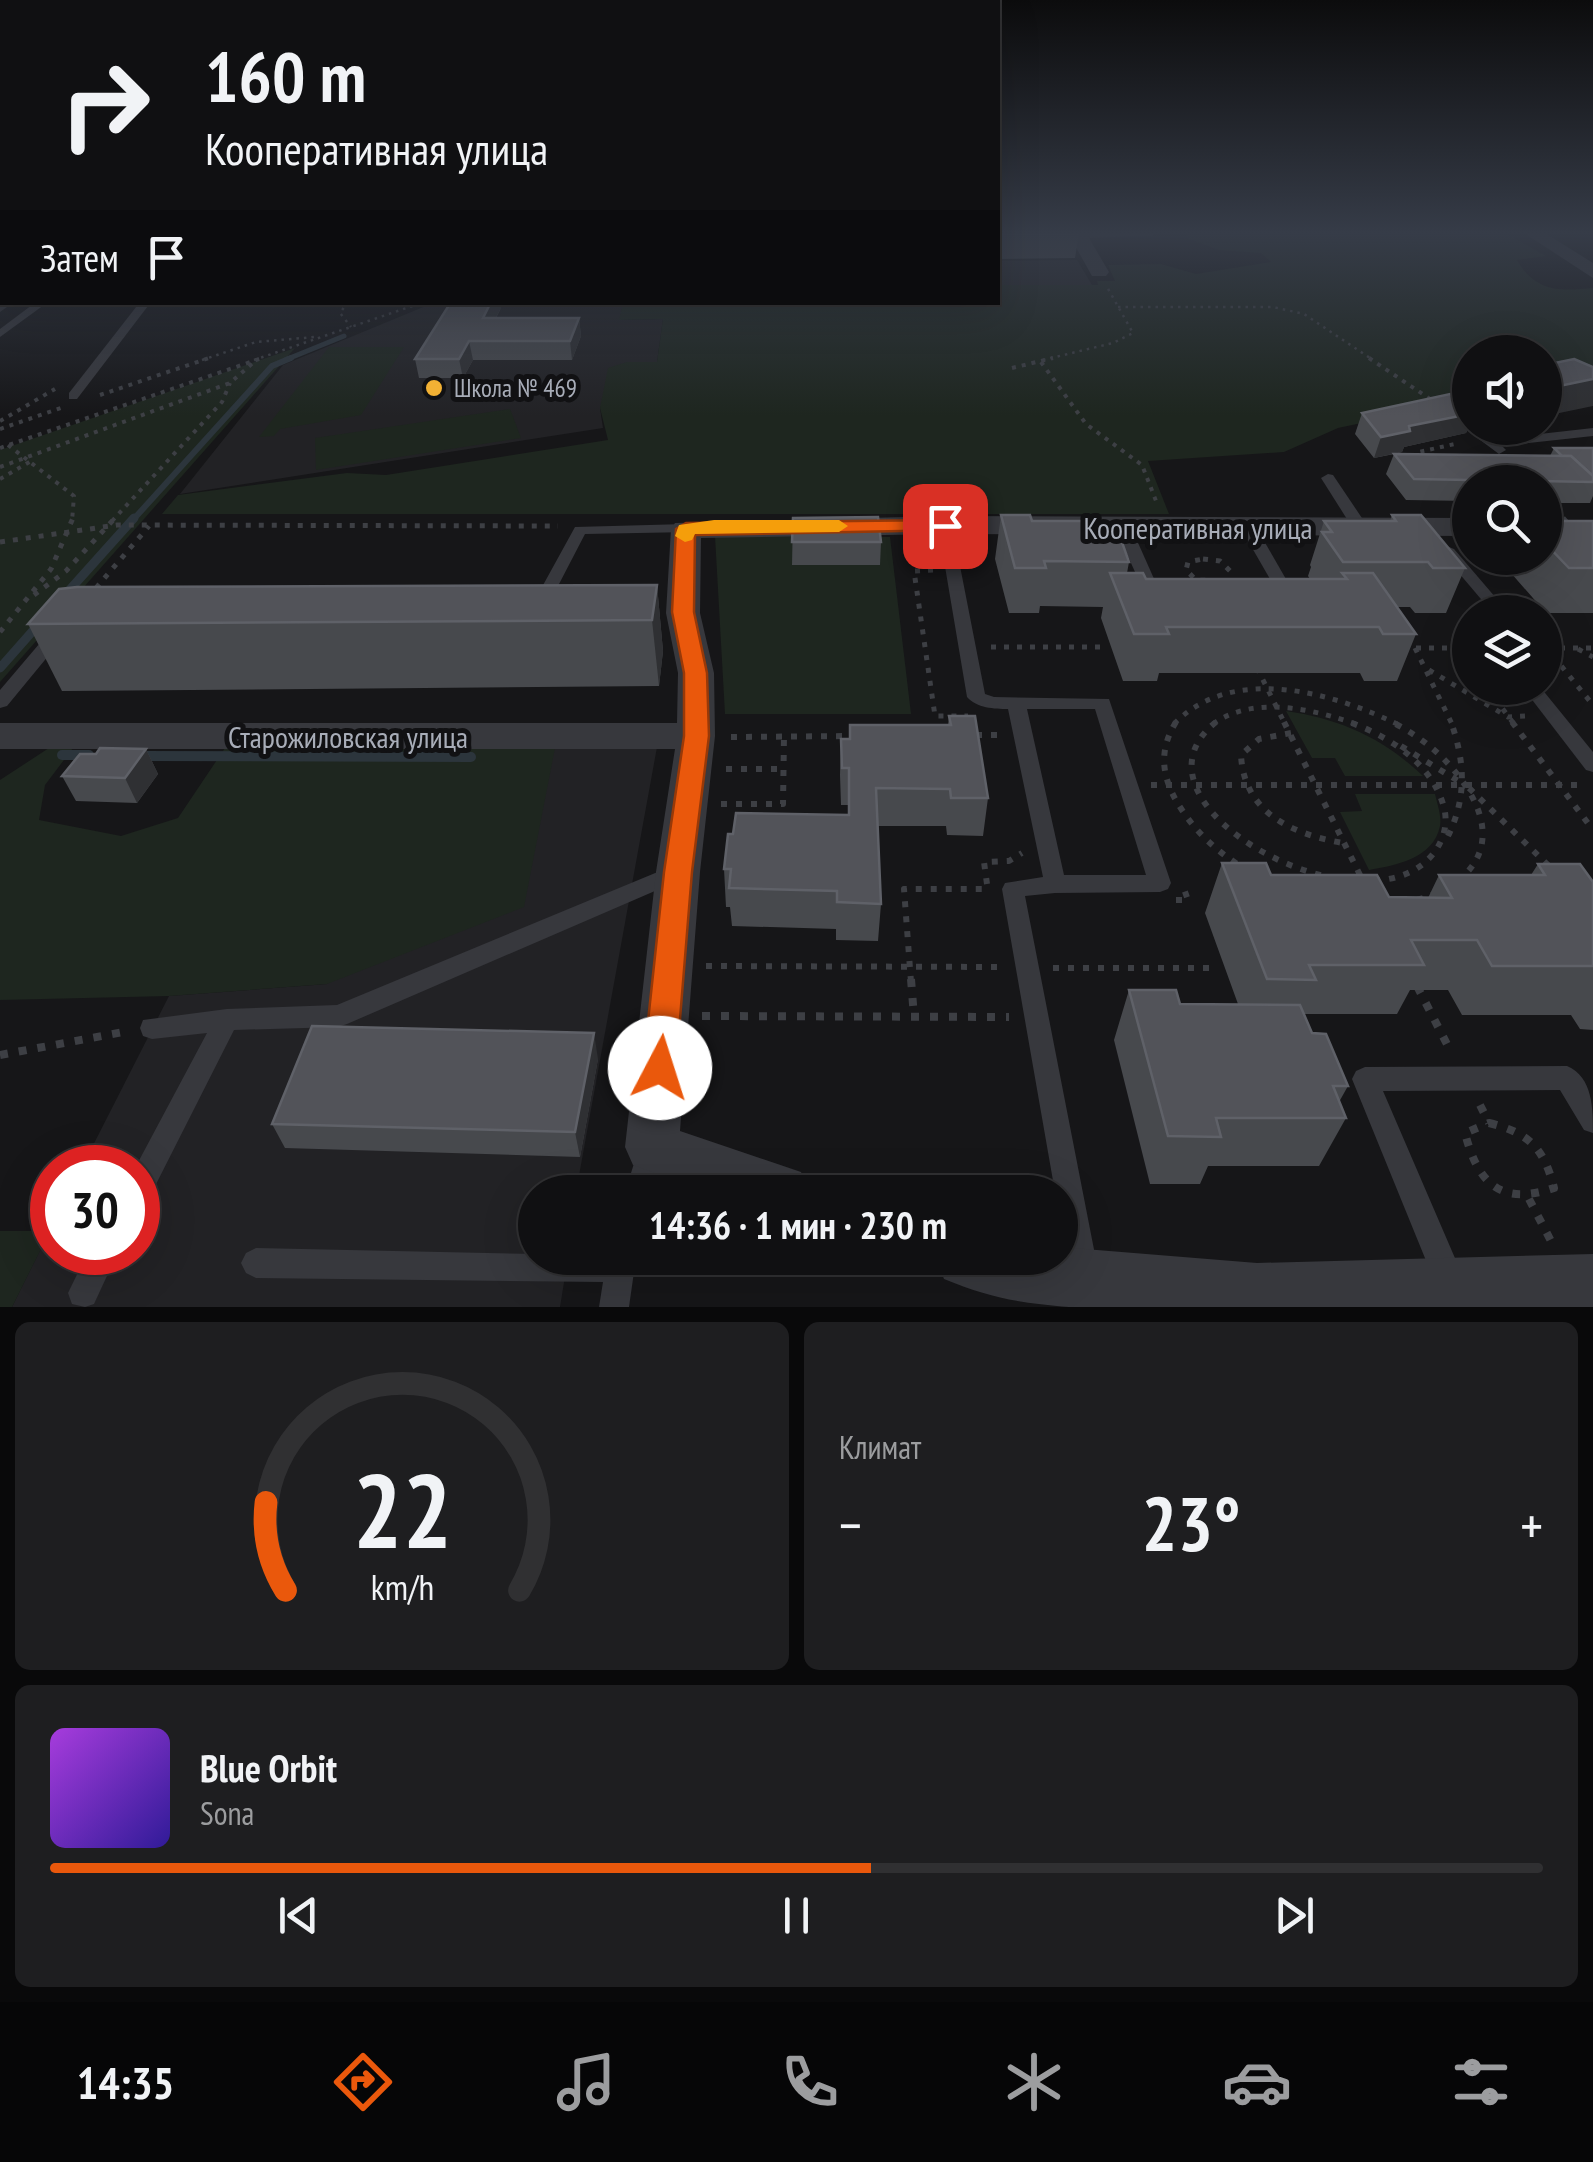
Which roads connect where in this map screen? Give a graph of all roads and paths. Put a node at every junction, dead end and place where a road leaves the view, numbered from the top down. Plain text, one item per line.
1 (1111, 294) edge
2 (39, 305) edge
3 (144, 305) edge
4 (346, 305) edge
5 (415, 305) edge
6 (1118, 307) junction
7 (350, 327) junction
8 (0, 334) edge
9 (323, 336) junction
10 (258, 359) junction
11 (1041, 362) junction
12 (1012, 368) dead end
13 (230, 383) junction
14 (75, 397) junction
15 (92, 398) dead end
16 (1451, 413) edge
17 (0, 421) edge
18 (0, 430) edge
19 (1593, 432) edge
20 (1562, 434) edge
21 (8, 445) junction
22 (1460, 445) edge
23 (1494, 445) edge
24 (0, 448) edge
25 (30, 459) junction
26 (1428, 464) edge
27 (1514, 465) edge
28 (0, 468) edge
29 (1328, 478) dead end
30 (0, 479) edge
31 (1562, 517) edge
32 (106, 526) junction
33 (145, 526) junction
34 (945, 526) junction
35 (1571, 526) edge
36 (1124, 527) junction
37 (1360, 527) junction
38 (1163, 528) junction
39 (1248, 528) junction
40 (1430, 528) junction
41 (1452, 528) edge
42 (686, 529) junction
43 (580, 530) junction
44 (69, 531) junction
45 (0, 542) edge
46 (934, 554) dead end
47 (1214, 582) joint
48 (34, 595) junction
49 (1486, 595) edge
50 (1172, 600) edge
51 (1274, 600) edge
52 (536, 614) edge
53 (69, 619) joint
54 (0, 632) edge
55 (985, 647) dead end
56 (1103, 648) dead end
57 (1401, 648) edge
58 (1415, 648) junction
59 (1452, 648) edge
60 (1562, 648) edge
61 (1578, 648) junction
62 (1593, 648) edge
63 (1250, 656) edge
64 (1593, 657) edge
65 (1562, 666) edge
66 (1427, 668) junction
67 (1268, 688) junction
68 (0, 702) edge
69 (1016, 704) junction
70 (1593, 704) edge
71 (1499, 705) edge
72 (1545, 705) edge
73 (1277, 707) junction
74 (981, 716) dead end
75 (1554, 716) junction
76 (1508, 717) junction
77 (994, 721) dead end
78 (1291, 734) junction
79 (963, 735) edge
80 (0, 736) edge
81 (696, 736) junction
82 (784, 736) junction
83 (864, 736) edge
84 (1385, 738) junction
85 (1593, 765) edge
86 (725, 769) junction
87 (783, 769) junction
88 (1149, 785) dead end
89 (1166, 785) junction
90 (1194, 785) junction
91 (1243, 785) junction
92 (1316, 785) junction
93 (1436, 785) junction
94 (1466, 785) junction
95 (1559, 785) junction
96 (1593, 785) edge
97 (721, 804) junction
98 (719, 822) dead end
99 (1593, 830) edge
100 (1446, 839) junction
101 (1344, 843) junction
102 (1026, 846) dead end
103 (678, 872) junction
104 (1556, 872) edge
105 (1362, 880) junction
106 (1055, 884) junction
107 (988, 889) junction
108 (1375, 905) junction
109 (992, 909) dead end
110 (1384, 921) edge
111 (705, 948) dead end
112 (998, 948) dead end
113 (910, 967) junction
114 (1001, 967) junction
115 (1050, 968) dead end
116 (1210, 968) dead end
117 (1004, 984) dead end
118 (1007, 1000) dead end
119 (699, 1016) dead end
120 (914, 1017) junction
121 (1010, 1017) junction
122 (227, 1020) junction
123 (152, 1028) joint
124 (1013, 1036) dead end
125 (0, 1055) edge
126 (1593, 1121) edge
127 (1489, 1122) joint
128 (160, 1148) edge
129 (646, 1170) edge
130 (677, 1175) edge
131 (256, 1263) dead end
132 (518, 1268) edge
133 (92, 1275) edge
134 (618, 1275) edge
135 (1036, 1275) edge
136 (1085, 1280) junction
137 (1593, 1284) edge
138 (1452, 1288) junction
139 (82, 1294) dead end
140 (614, 1307) edge

1 - 6 path
2 - 8 lane
3 - 14 lane
4 - 7 path
5 - 7 path
6 - 11 path
6 - 16 path
7 - 9 path
9 - 10 path
9 - 15 path
10 - 13 path
10 - 21 path
11 - 12 path
11 - 38 path
13 - 25 path
13 - 32 path
14 - 17 path
14 - 18 path
19 - 20 lane
21 - 24 path
21 - 25 path
22 - 26 path
23 - 27 lane
25 - 28 path
25 - 30 path
25 - 44 path
29 - 37 lane
31 - 35 path
32 - 33 path
32 - 44 path
32 - 48 path
33 - 43 path
33 - 53 path
34 - 36 street, Кооперативная улица
34 - 42 street, Кооперативная улица
34 - 69 lane
36 - 38 street, Кооперативная улица
36 - 50 lane
37 - 39 street, Кооперативная улица
37 - 40 street, Кооперативная улица
38 - 39 street, Кооперативная улица
39 - 51 lane
40 - 41 street, Кооперативная улица
40 - 49 lane
42 - 43 lane
42 - 81 street
43 - 52 lane
44 - 45 path
44 - 48 path
46 - 74 path
47 - 47 path
48 - 54 path
53 - 68 lane
55 - 56 path
57 - 58 path
58 - 59 path
58 - 66 path
60 - 61 path
61 - 62 path
61 - 64 path
63 - 67 path
65 - 70 path
66 - 76 path
66 - 94 path
67 - 73 path
67 - 89 path
67 - 94 path
69 - 106 lane
69 - 106 lane
71 - 76 path
72 - 75 lane
73 - 78 path
73 - 84 path
73 - 90 path
75 - 76 path
75 - 85 lane
76 - 95 path
77 - 79 path
78 - 91 path
78 - 92 path
80 - 81 street, Старожиловская улица
81 - 103 street
82 - 83 path
82 - 86 path
82 - 87 path
84 - 93 path
84 - 94 path
86 - 87 path
86 - 97 path
87 - 97 path
88 - 89 path
89 - 90 path
89 - 108 path
90 - 91 path
90 - 105 path
91 - 92 path
91 - 101 path
92 - 93 path
92 - 101 path
93 - 94 path
93 - 100 path
94 - 95 path
94 - 100 path
94 - 104 path
94 - 108 path
95 - 96 path
95 - 99 path
97 - 98 path
100 - 105 path
101 - 105 path
102 - 107 path
103 - 122 lane
103 - 129 street
105 - 108 path
106 - 136 lane
107 - 109 path
107 - 113 path
108 - 110 path
111 - 113 path
112 - 114 path
113 - 114 path
113 - 120 path
114 - 117 path
115 - 116 path
118 - 121 path
119 - 120 path
120 - 121 path
121 - 124 path
122 - 123 lane
122 - 128 lane
123 - 125 path
126 - 138 lane
127 - 127 path
129 - 130 street
131 - 132 lane
133 - 139 lane
134 - 140 lane
135 - 136 street
136 - 138 street
137 - 138 street

